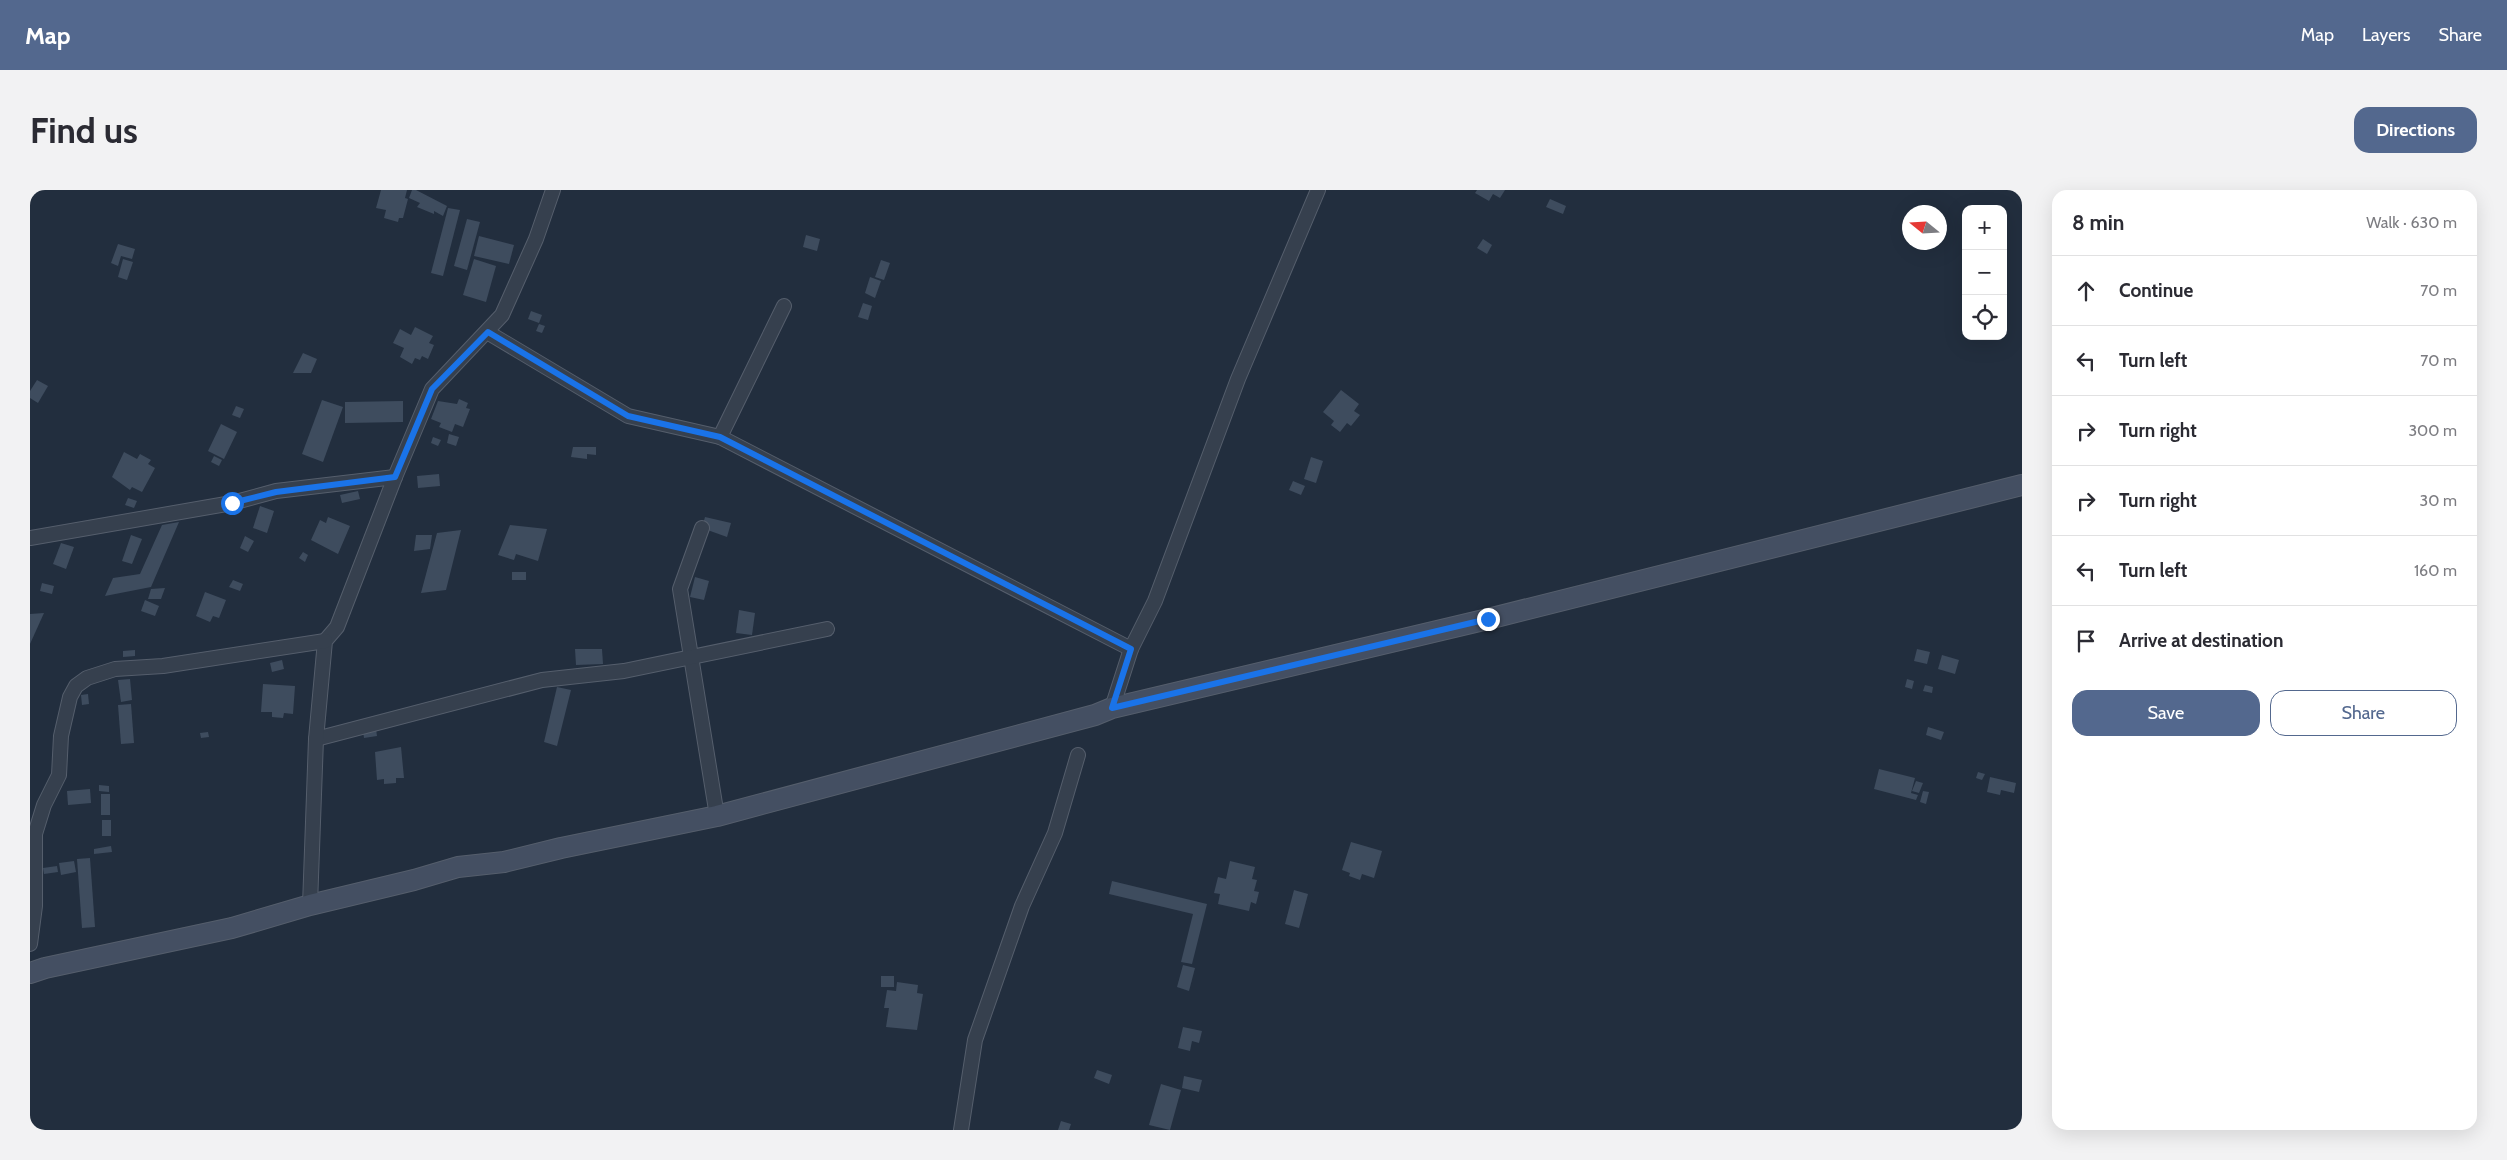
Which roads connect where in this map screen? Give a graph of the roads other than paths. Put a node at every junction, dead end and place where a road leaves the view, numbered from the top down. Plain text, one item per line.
1 (554, 190) edge
2 (1318, 190) edge
3 (784, 306) dead end
4 (488, 332) junction
5 (720, 437) junction
6 (395, 477) junction
7 (2022, 485) edge
8 (702, 528) dead end
9 (30, 538) edge
10 (827, 629) dead end
11 (325, 641) junction
12 (1131, 649) junction
13 (691, 659) junction
14 (1112, 708) junction
15 (316, 739) junction
16 (1078, 755) dead end
17 (717, 816) junction
18 (310, 905) junction
19 (30, 944) edge
20 (30, 973) edge
21 (960, 1130) edge

1 - 4 street
2 - 12 street
3 - 5 street
4 - 5 street
4 - 6 street
5 - 12 street
6 - 9 street
6 - 11 street
7 - 14 main road
8 - 13 street
10 - 13 street
11 - 15 street
11 - 19 street
12 - 14 street
13 - 15 street
13 - 17 street
14 - 17 main road
15 - 18 street
16 - 21 street
17 - 18 main road
18 - 20 main road

